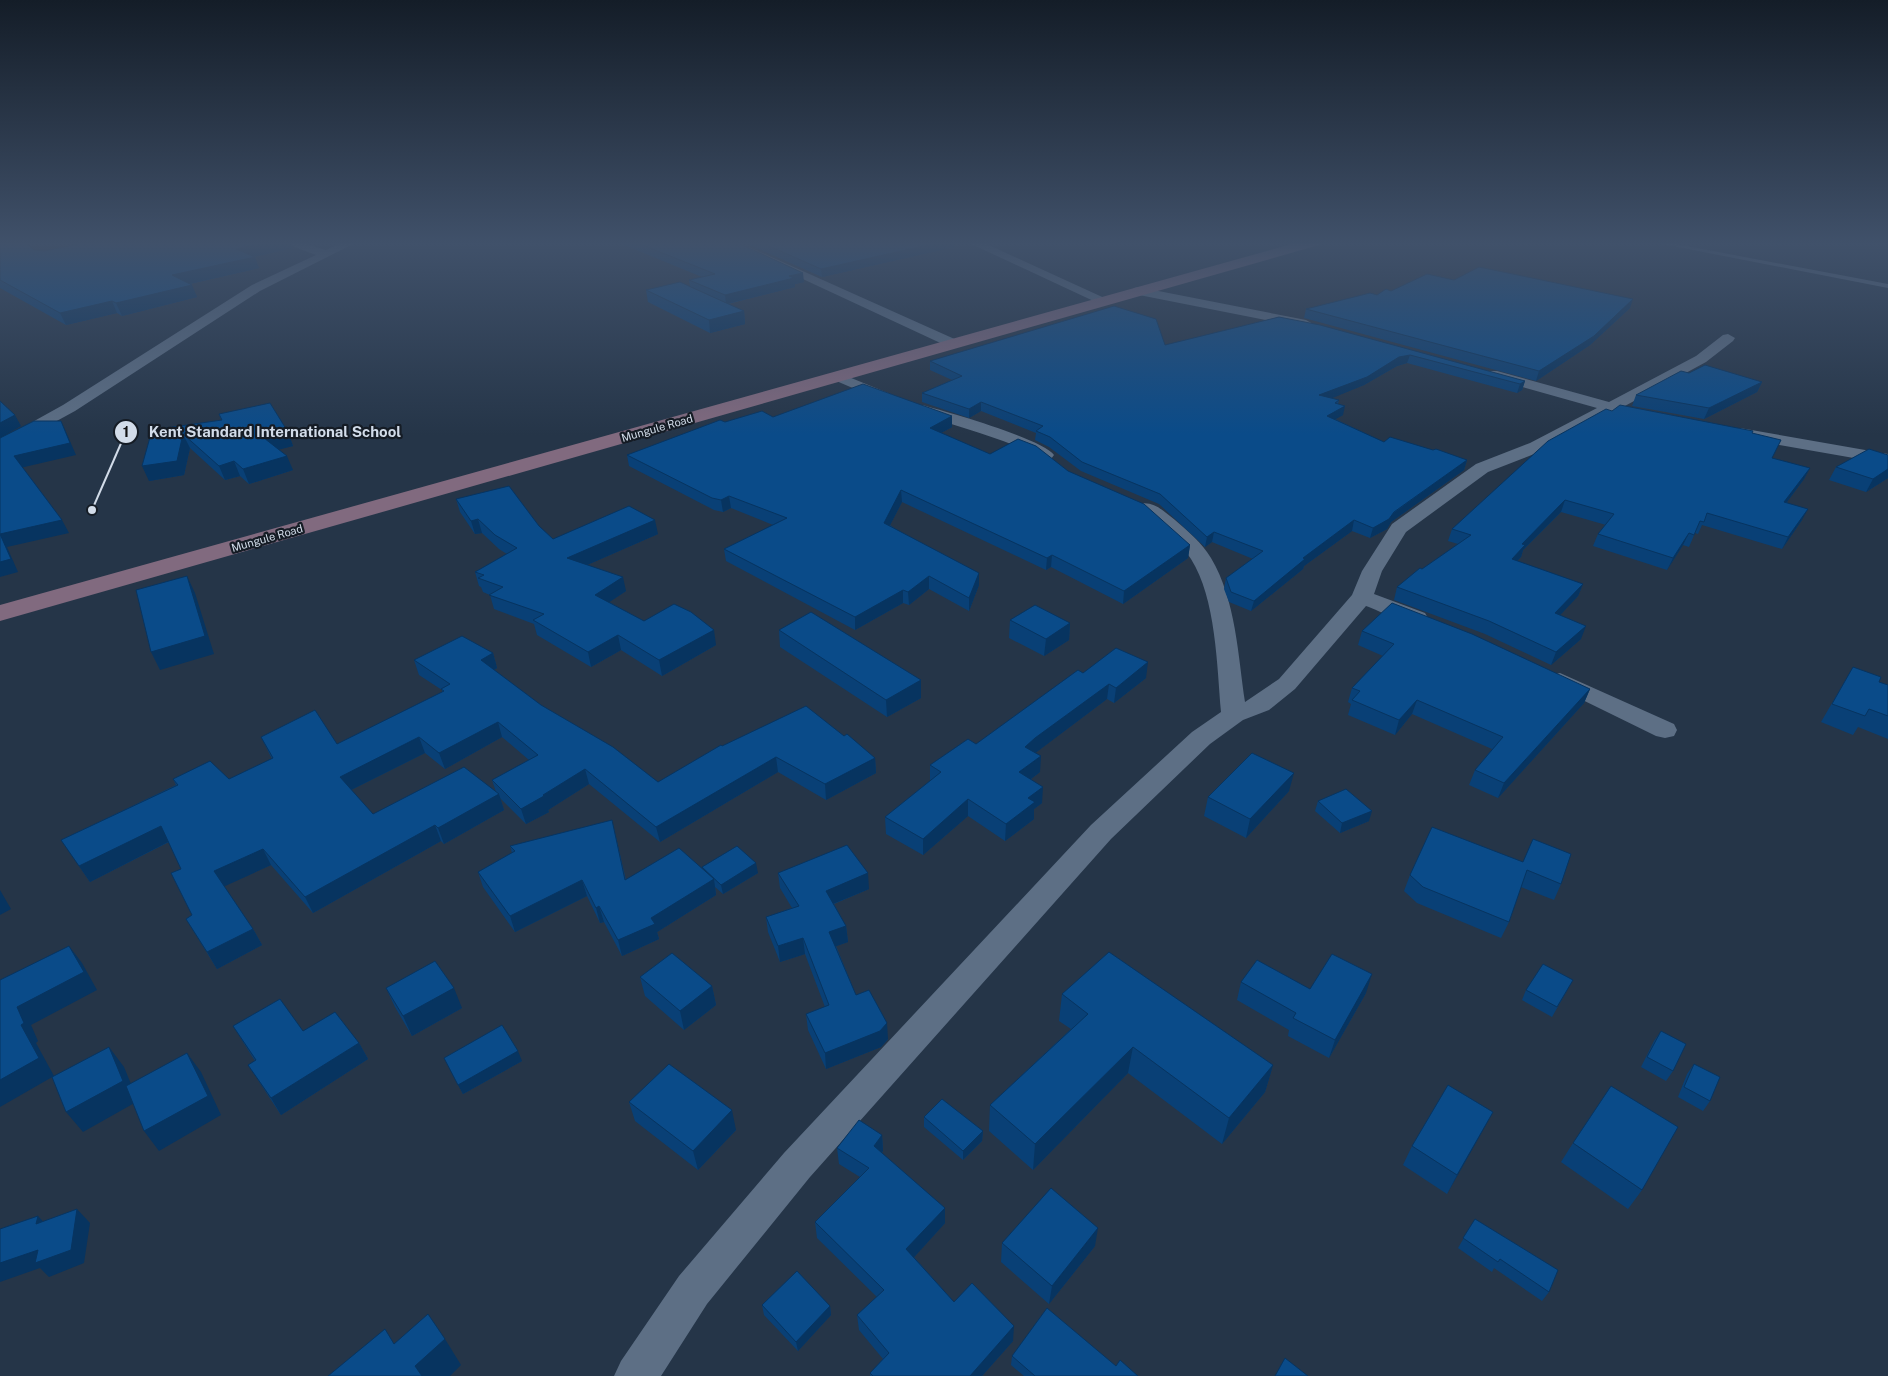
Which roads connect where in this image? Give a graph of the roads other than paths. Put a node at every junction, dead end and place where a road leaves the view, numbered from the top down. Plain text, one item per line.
1 (228, 306) edge
2 (870, 306) edge
3 (1084, 306) edge
4 (1212, 306) edge
5 (1321, 327) edge
6 (1728, 338) dead end
7 (954, 344) junction
8 (1476, 370) edge
9 (839, 377) junction
10 (1609, 408) junction
11 (1638, 414) edge
12 (1726, 431) edge
13 (0, 447) edge
14 (1888, 458) edge
15 (1056, 464) edge
16 (1125, 499) edge
17 (1362, 598) junction
18 (0, 614) edge
19 (1441, 628) edge
20 (1539, 671) edge
21 (1234, 715) junction
22 (1664, 730) dead end
23 (636, 1376) edge

1 - 13 street
2 - 7 street
3 - 7 street, Mungule Road
4 - 5 street
6 - 10 street
7 - 9 street, Mungule Road
8 - 10 street
9 - 15 street
9 - 18 street, Mungule Road
10 - 11 street
10 - 17 street
12 - 14 street
16 - 21 street
17 - 19 street
17 - 21 street
20 - 22 street
21 - 23 street

